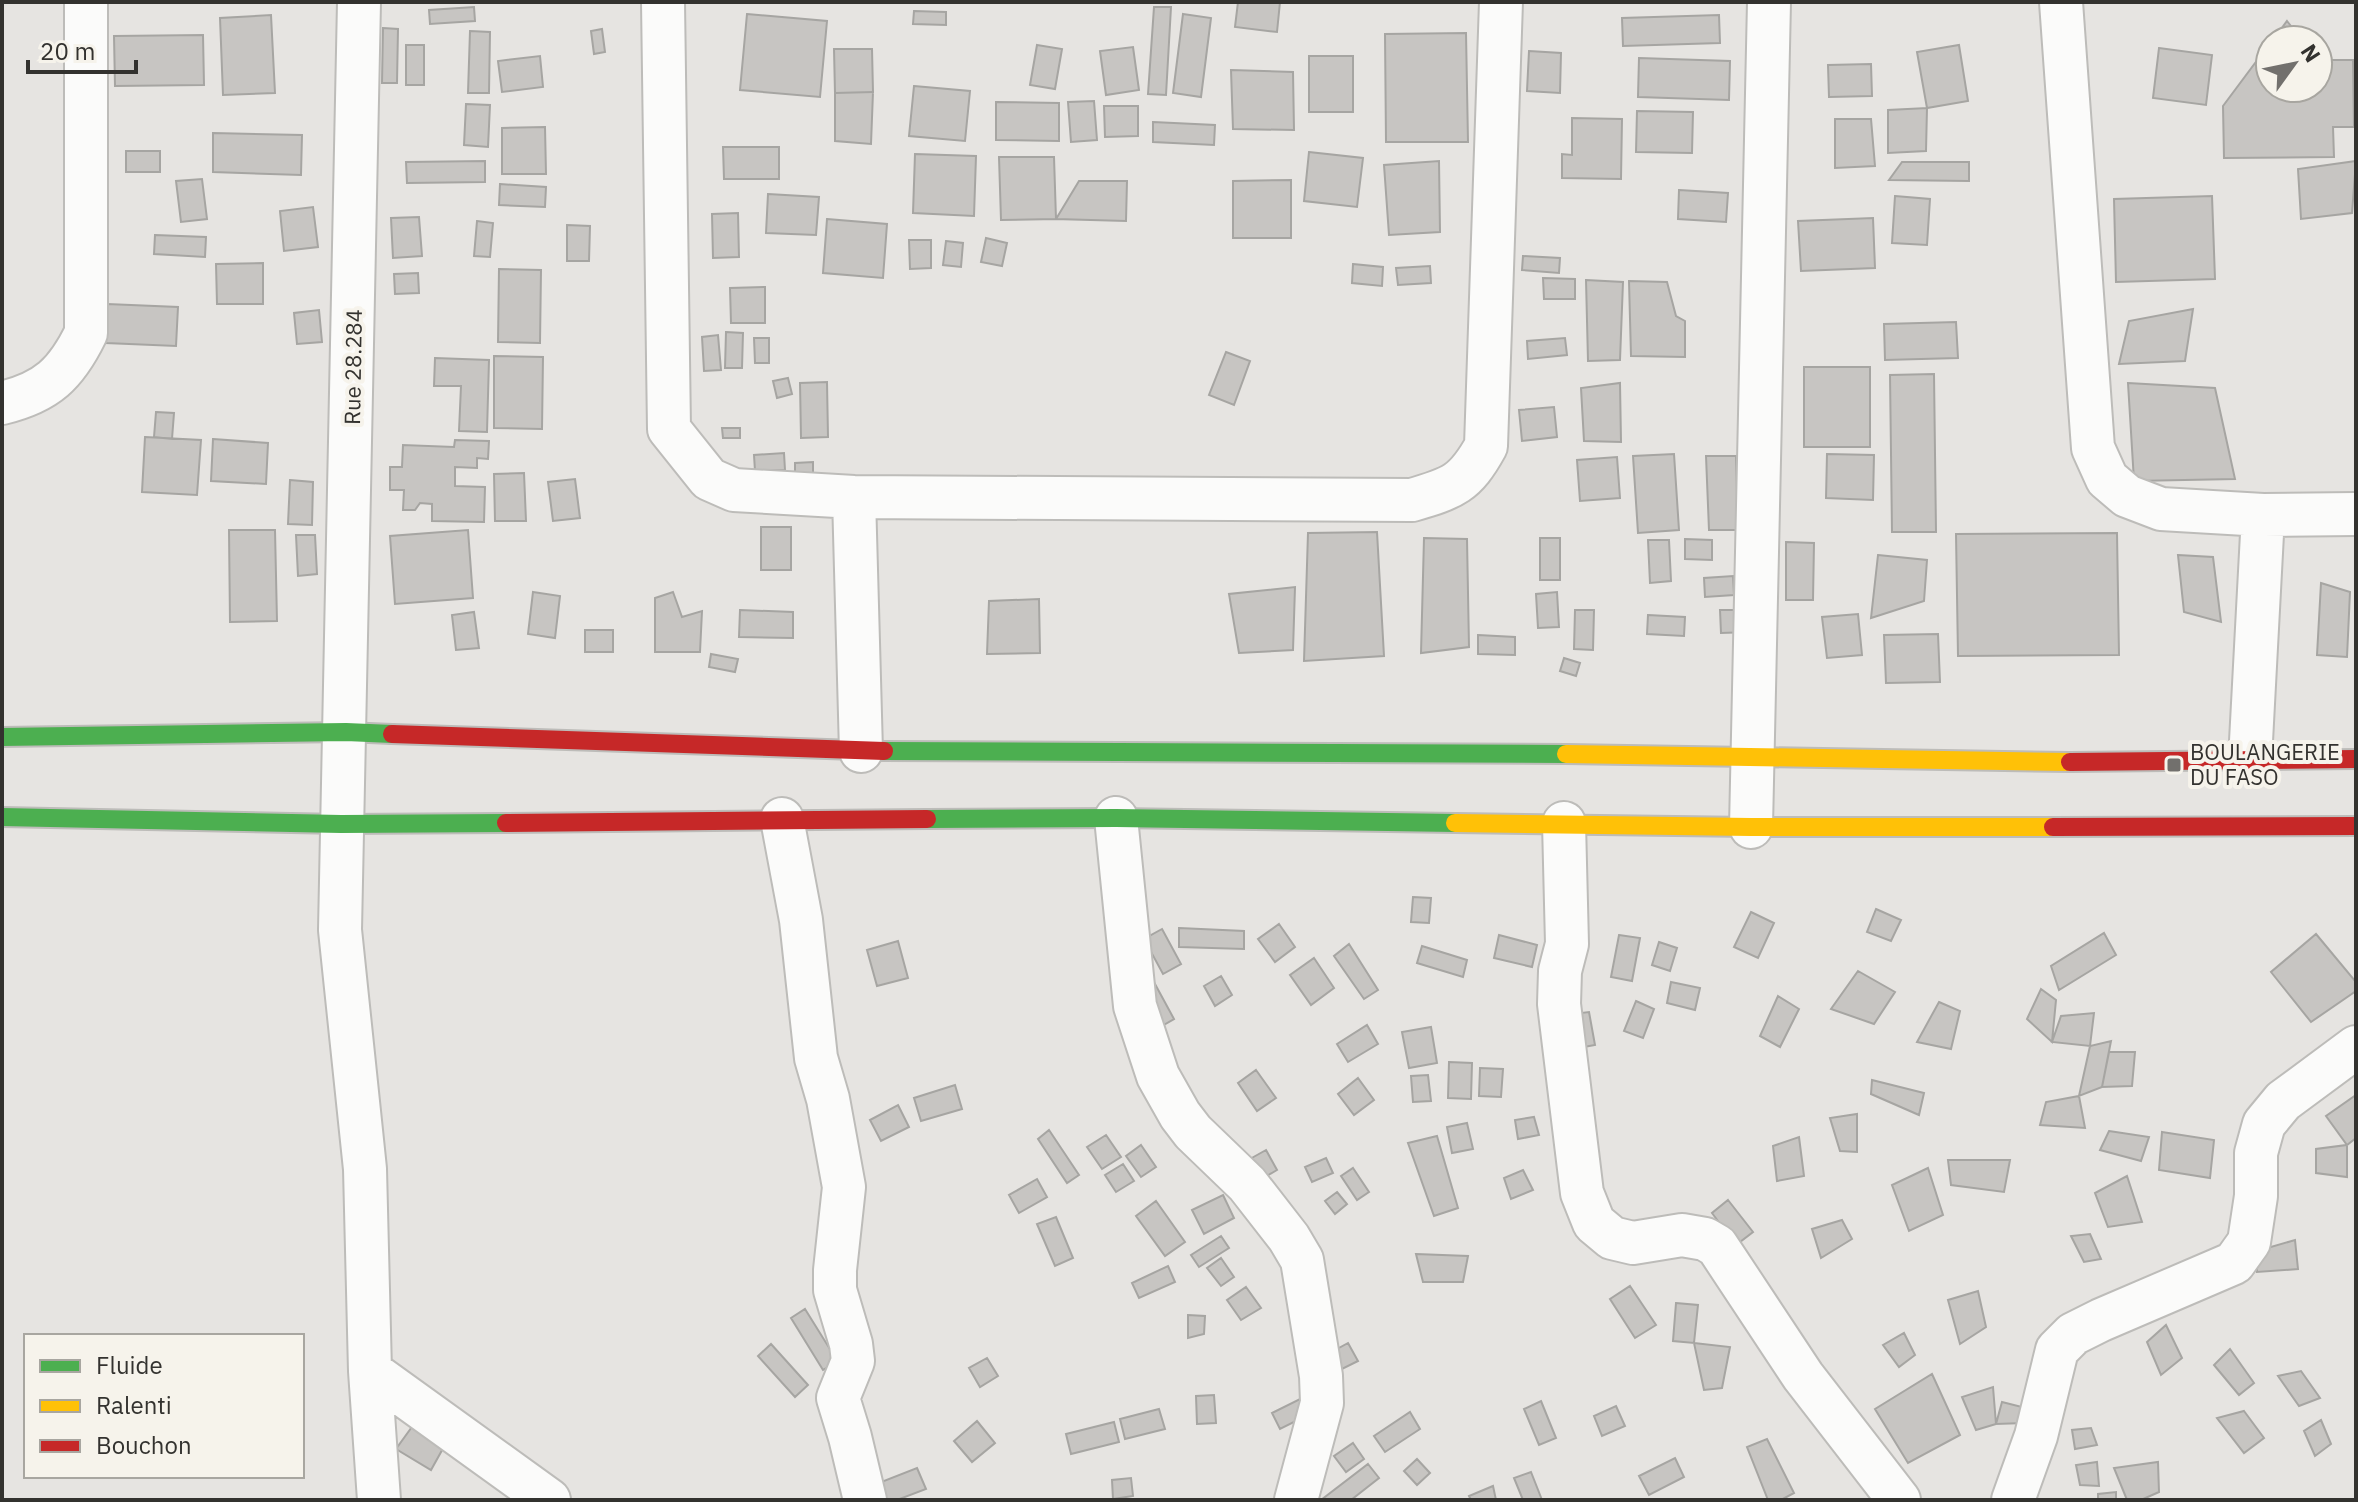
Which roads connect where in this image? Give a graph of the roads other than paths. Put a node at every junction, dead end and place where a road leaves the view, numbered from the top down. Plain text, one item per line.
1 (86, 2) edge
2 (359, 2) edge
3 (663, 2) edge
4 (1501, 2) edge
5 (1769, 2) edge
6 (2061, 2) edge
7 (2, 403) edge
8 (854, 497) junction
9 (2356, 514) edge
10 (2263, 515) junction
11 (346, 732) junction
12 (2, 737) edge
13 (861, 751) junction
14 (1752, 755) junction
15 (2356, 759) edge
16 (2250, 760) junction
17 (2, 817) edge
18 (1116, 818) junction
19 (782, 819) junction
20 (1564, 823) junction
21 (341, 824) junction
22 (2356, 826) edge
23 (1751, 827) junction
24 (2356, 1047) edge
25 (370, 1371) junction
26 (379, 1500) edge
27 (549, 1500) edge
28 (865, 1500) edge
29 (1296, 1500) edge
30 (1899, 1500) edge
31 (2013, 1500) edge

1 - 7 street
2 - 11 street, Rue 28.284
3 - 8 street
4 - 8 street
5 - 14 street
6 - 10 street
8 - 13 street
9 - 10 street
10 - 16 street
11 - 12 main road
11 - 13 main road
11 - 21 street, Rue 28.284
13 - 14 main road
14 - 16 main road
14 - 23 street
15 - 16 main road
17 - 21 main road
18 - 19 main road
18 - 20 main road
18 - 29 street
19 - 21 main road
19 - 28 street
20 - 23 main road
20 - 30 street
21 - 25 street, Rue 28.284
22 - 23 main road
24 - 31 street
25 - 26 street, Rue 28.284
25 - 27 street

